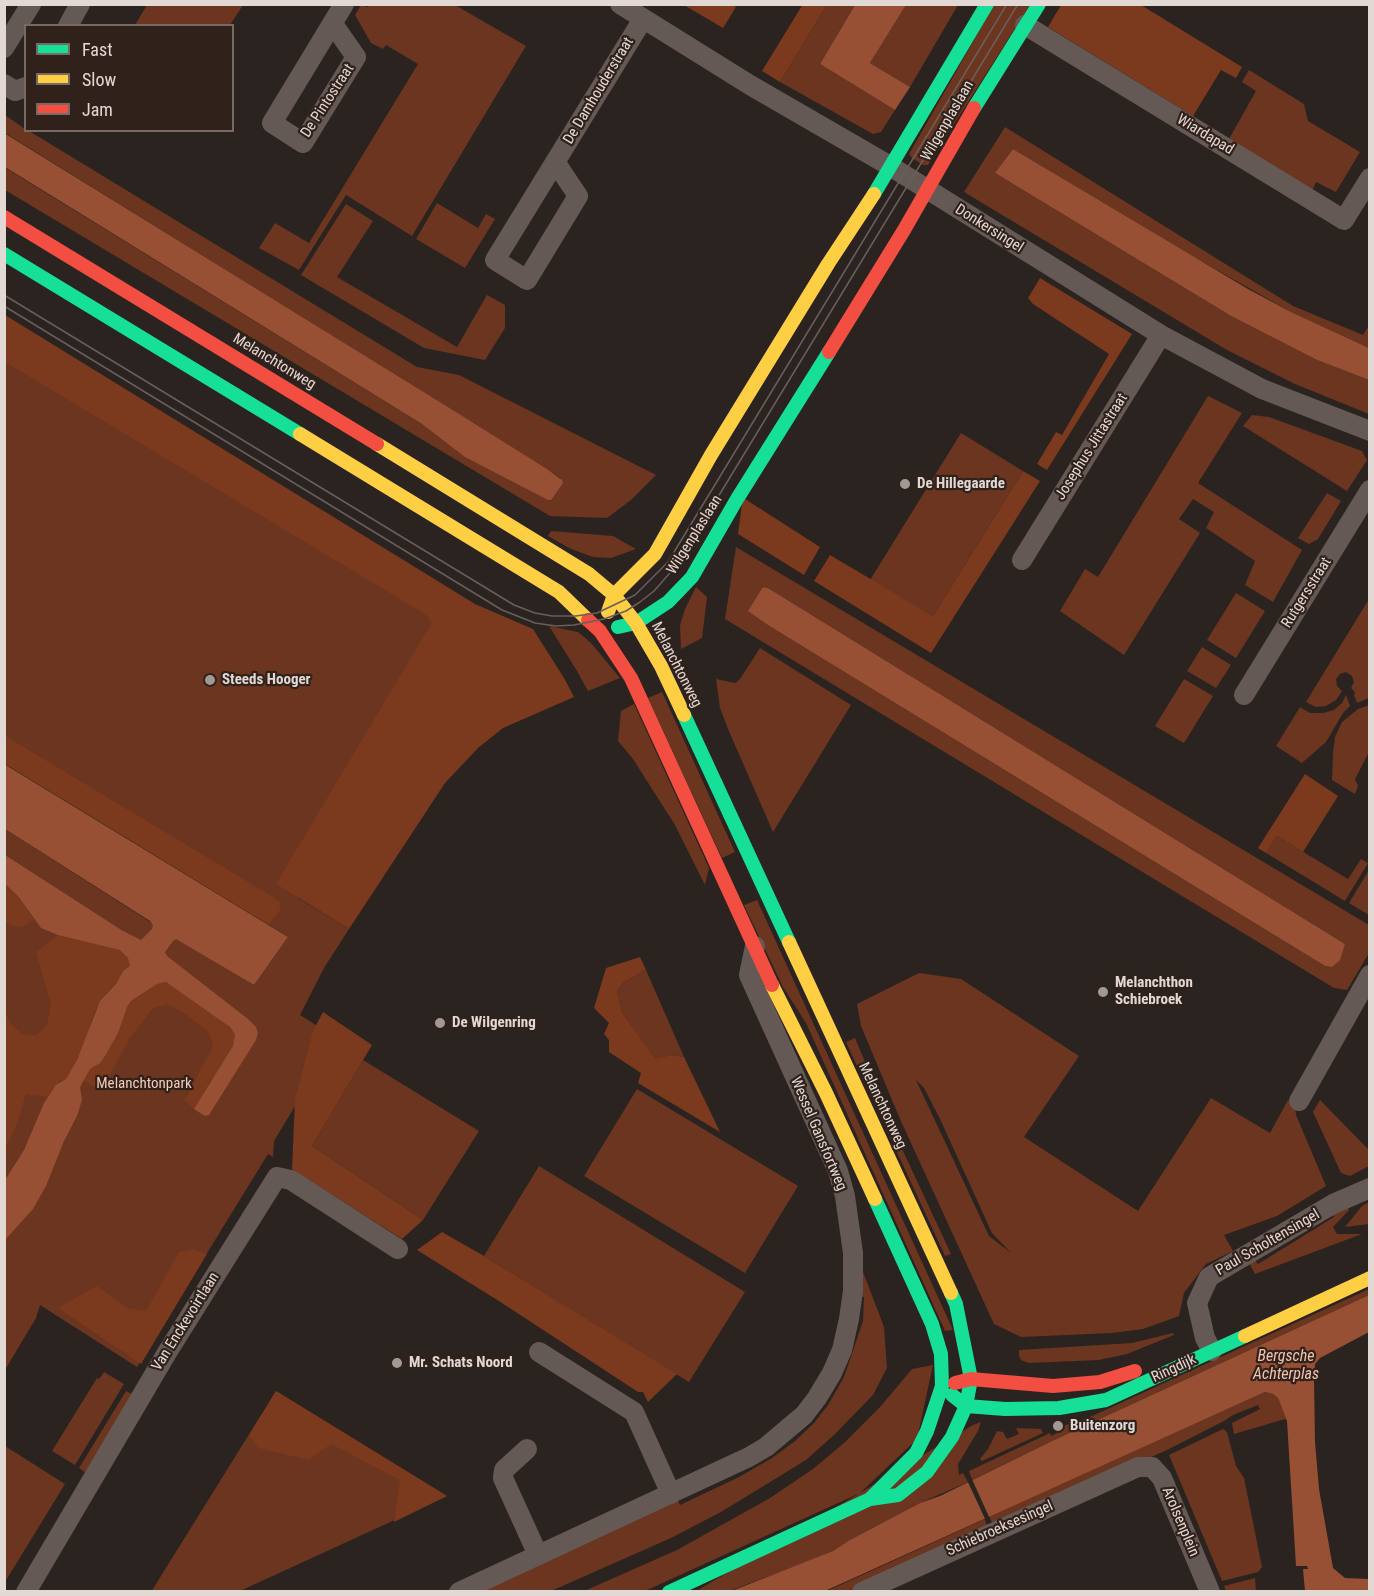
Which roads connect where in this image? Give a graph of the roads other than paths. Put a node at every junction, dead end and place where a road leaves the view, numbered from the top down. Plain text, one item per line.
1 (32, 4) edge
2 (80, 4) edge
3 (344, 4) edge
4 (620, 4) edge
5 (987, 4) edge
6 (1039, 4) edge
7 (643, 19) junction
8 (69, 24) edge
9 (333, 24) junction
10 (1025, 25) junction
11 (4, 48) edge
12 (4, 84) edge
13 (24, 88) edge
14 (556, 163) junction
15 (890, 166) junction
16 (1370, 178) edge
17 (927, 190) junction
18 (4, 217) edge
19 (4, 254) edge
20 (1161, 335) junction
21 (1370, 431) edge
22 (1370, 490) edge
23 (1022, 560) dead end
24 (614, 595) junction
25 (636, 623) junction
26 (600, 631) junction
27 (1244, 694) dead end
28 (755, 946) junction
29 (1370, 975) edge
30 (1299, 1101) dead end
31 (1370, 1188) edge
32 (398, 1249) dead end
33 (1370, 1278) edge
34 (1207, 1341) junction
35 (539, 1352) dead end
36 (1152, 1363) dead end
37 (971, 1379) junction
38 (942, 1386) junction
39 (966, 1406) junction
40 (527, 1449) dead end
41 (1138, 1467) joint
42 (670, 1494) junction
43 (870, 1499) junction
44 (538, 1555) junction
45 (26, 1592) edge
46 (459, 1592) edge
47 (669, 1592) edge
48 (862, 1592) edge
49 (1210, 1592) edge

1 - 11 street
2 - 8 street
3 - 9 street, De Pintostraat
4 - 7 street, Donkersingel
5 - 15 street, Wilgenplaslaan
6 - 10 street, Wilgenplaslaan
7 - 14 street, De Damhouderstraat
7 - 15 street, Donkersingel
9 - 9 street, De Pintostraat
10 - 16 street, Wiardapad
10 - 17 street, Wilgenplaslaan
12 - 13 street
14 - 14 street, De Damhouderstraat
15 - 17 street, Donkersingel
15 - 24 street, Wilgenplaslaan
17 - 20 street, Donkersingel
17 - 25 street, Wilgenplaslaan
18 - 24 street, Melanchtonweg
19 - 26 street
20 - 21 street, Donkersingel
20 - 23 street, Josephus Jittastraat
22 - 27 street, Rutgersstraat
24 - 25 street, Melanchtonweg
24 - 26 street, Wilgenplaslaan
25 - 26 street, Wilgenplaslaan
25 - 37 street, Melanchtonweg
26 - 28 street
28 - 38 street
28 - 42 street, Wessel Gansfortweg
29 - 30 street
31 - 34 street, Paul Scholtensingel
32 - 45 street, Van Enckevoirtlaan
33 - 34 street, Ringdijk
34 - 39 street, Ringdijk
35 - 42 street
36 - 37 street, Ringdijk
37 - 38 street, Ringdijk
37 - 39 street
38 - 39 street
38 - 43 street
39 - 43 street
40 - 44 street
41 - 48 street, Schiebroeksesingel
41 - 49 street, Arolsenplein
42 - 44 street, Wessel Gansfortweg
43 - 47 street
44 - 46 street, Wessel Gansfortweg

